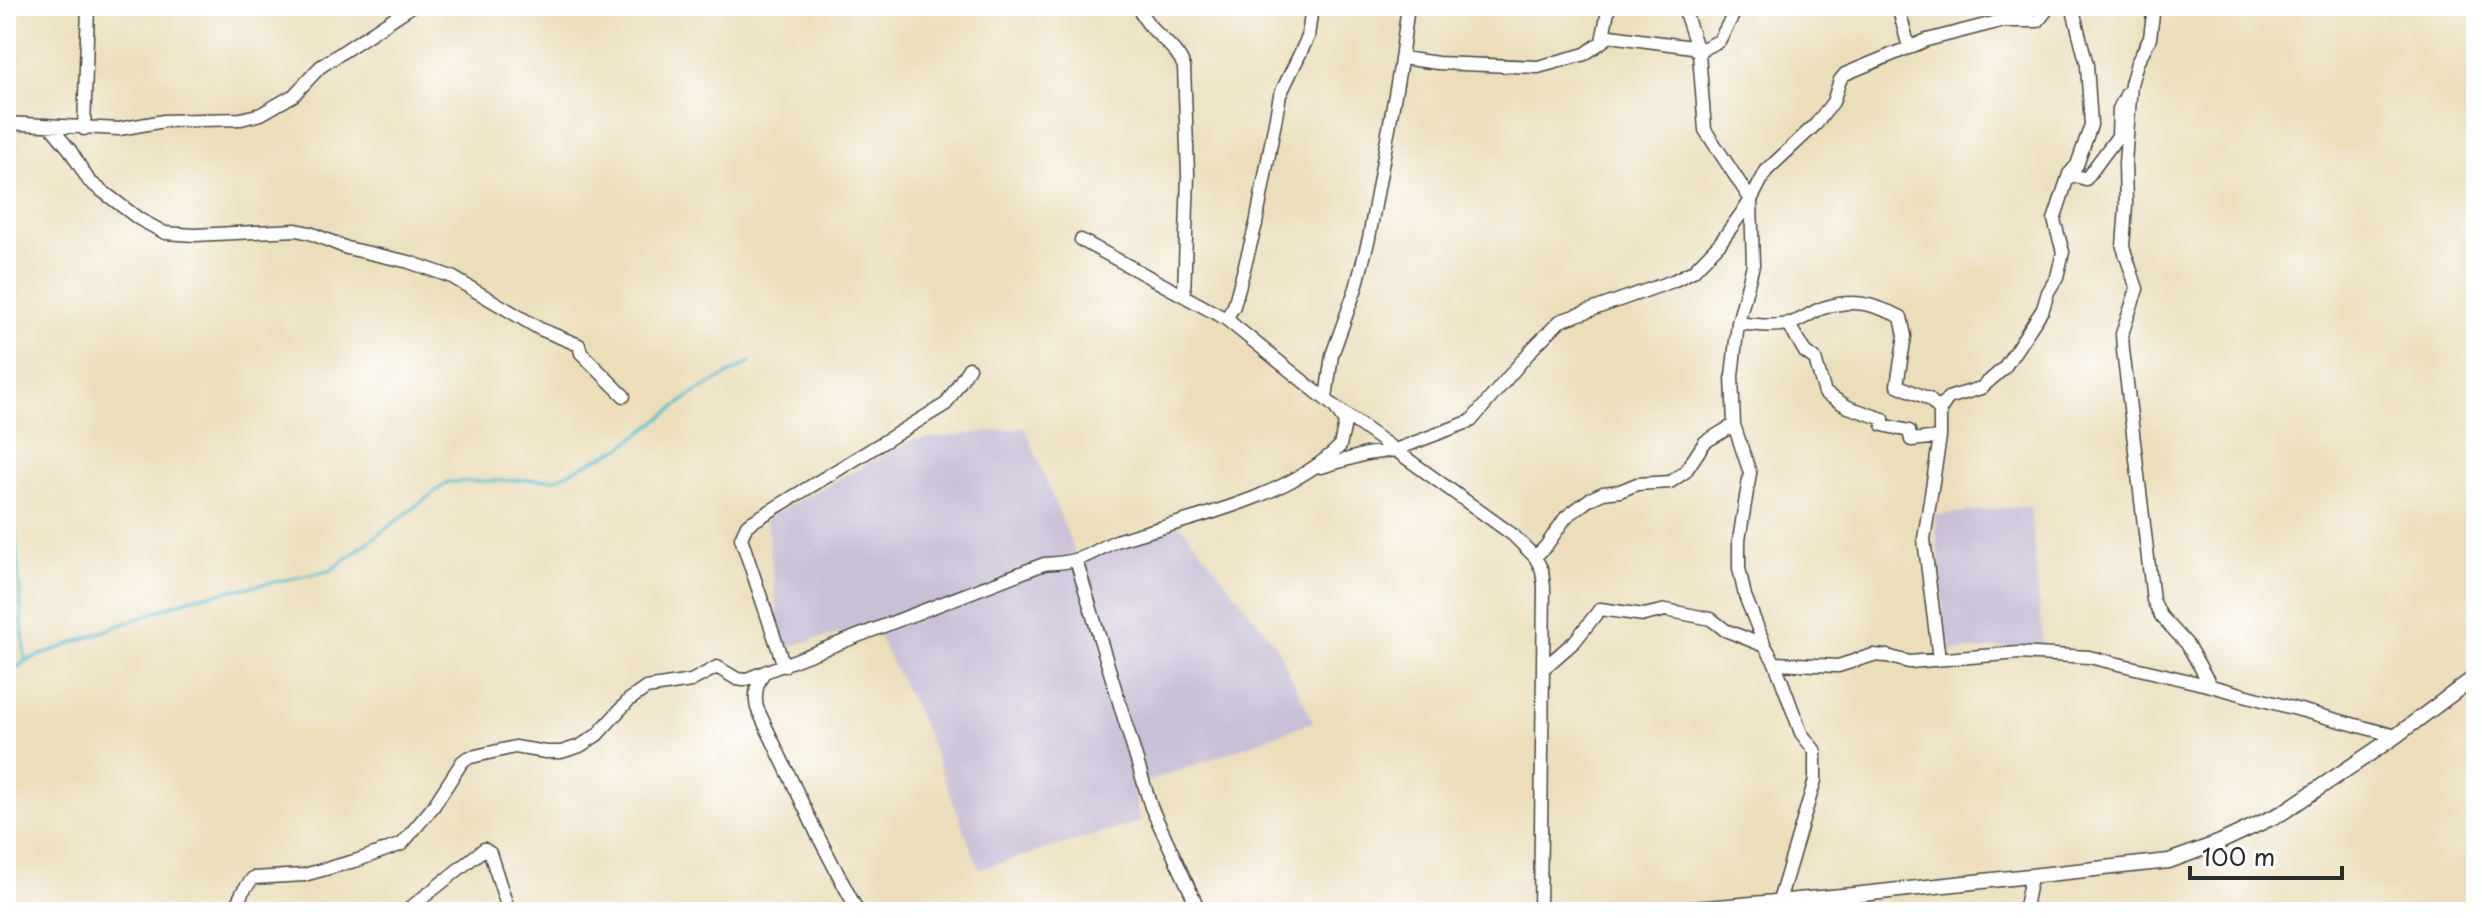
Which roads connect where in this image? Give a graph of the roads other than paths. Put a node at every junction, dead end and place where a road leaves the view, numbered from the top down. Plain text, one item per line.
1 (88, 6) edge
2 (412, 6) edge
3 (1138, 6) edge
4 (1312, 6) edge
5 (1408, 6) edge
6 (1609, 6) edge
7 (1683, 6) edge
8 (1738, 6) edge
9 (1898, 6) edge
10 (2050, 6) edge
11 (2072, 6) edge
12 (2154, 6) edge
13 (1602, 41) junction
14 (1909, 48) junction
15 (1698, 51) junction
16 (1402, 58) junction
17 (2131, 84) junction
18 (6, 123) edge
19 (51, 127) junction
20 (84, 129) junction
21 (2069, 174) junction
22 (1751, 200) junction
23 (1081, 240) dead end
24 (1184, 296) junction
25 (1226, 319) junction
26 (1738, 323) junction
27 (1788, 323) junction
28 (969, 368) dead end
29 (624, 396) dead end
30 (1331, 403) junction
31 (1940, 410) junction
32 (1734, 425) junction
33 (1940, 437) junction
34 (1395, 450) junction
35 (1303, 473) junction
36 (1535, 557) junction
37 (1076, 560) junction
38 (1765, 646) junction
39 (1939, 659) junction
40 (1775, 663) junction
41 (784, 666) junction
42 (1543, 669) junction
43 (763, 674) junction
44 (2476, 676) edge
45 (2211, 686) junction
46 (2396, 736) junction
47 (2031, 877) junction
48 (1779, 901) junction
49 (1761, 902) junction
50 (1712, 910) edge
51 (233, 912) edge
52 (405, 912) edge
53 (509, 912) edge
54 (858, 912) edge
55 (1200, 912) edge
56 (1540, 912) edge
57 (1661, 912) edge
58 (1670, 912) edge
59 (1747, 912) edge
60 (2024, 912) edge

1 - 20 street
2 - 20 street
3 - 24 street
4 - 25 street
5 - 16 street
6 - 13 street
7 - 15 street
8 - 15 street
9 - 14 street
10 - 14 street
11 - 21 street
12 - 17 street
13 - 15 street
13 - 16 street
14 - 22 street
15 - 22 street
16 - 30 street
17 - 21 street
17 - 45 street
18 - 19 street
19 - 20 street
19 - 29 street
21 - 31 street
22 - 26 street
22 - 34 street
23 - 24 street
24 - 25 street
25 - 30 street
26 - 27 street
26 - 32 street
27 - 31 street
27 - 33 street
28 - 41 street
30 - 34 street
30 - 35 street
31 - 33 street
32 - 36 street
32 - 38 street
33 - 39 street
34 - 35 street
34 - 36 street
35 - 37 street
36 - 42 street
37 - 41 street
37 - 55 street
38 - 40 street
38 - 42 street
39 - 40 street
39 - 45 street
40 - 48 street
41 - 43 street
42 - 56 street
43 - 51 street
43 - 54 street
44 - 46 main road
45 - 46 street
46 - 47 main road
47 - 48 main road
47 - 60 street
48 - 49 main road
49 - 50 main road
49 - 59 street
50 - 58 main road
52 - 53 street
57 - 58 main road

